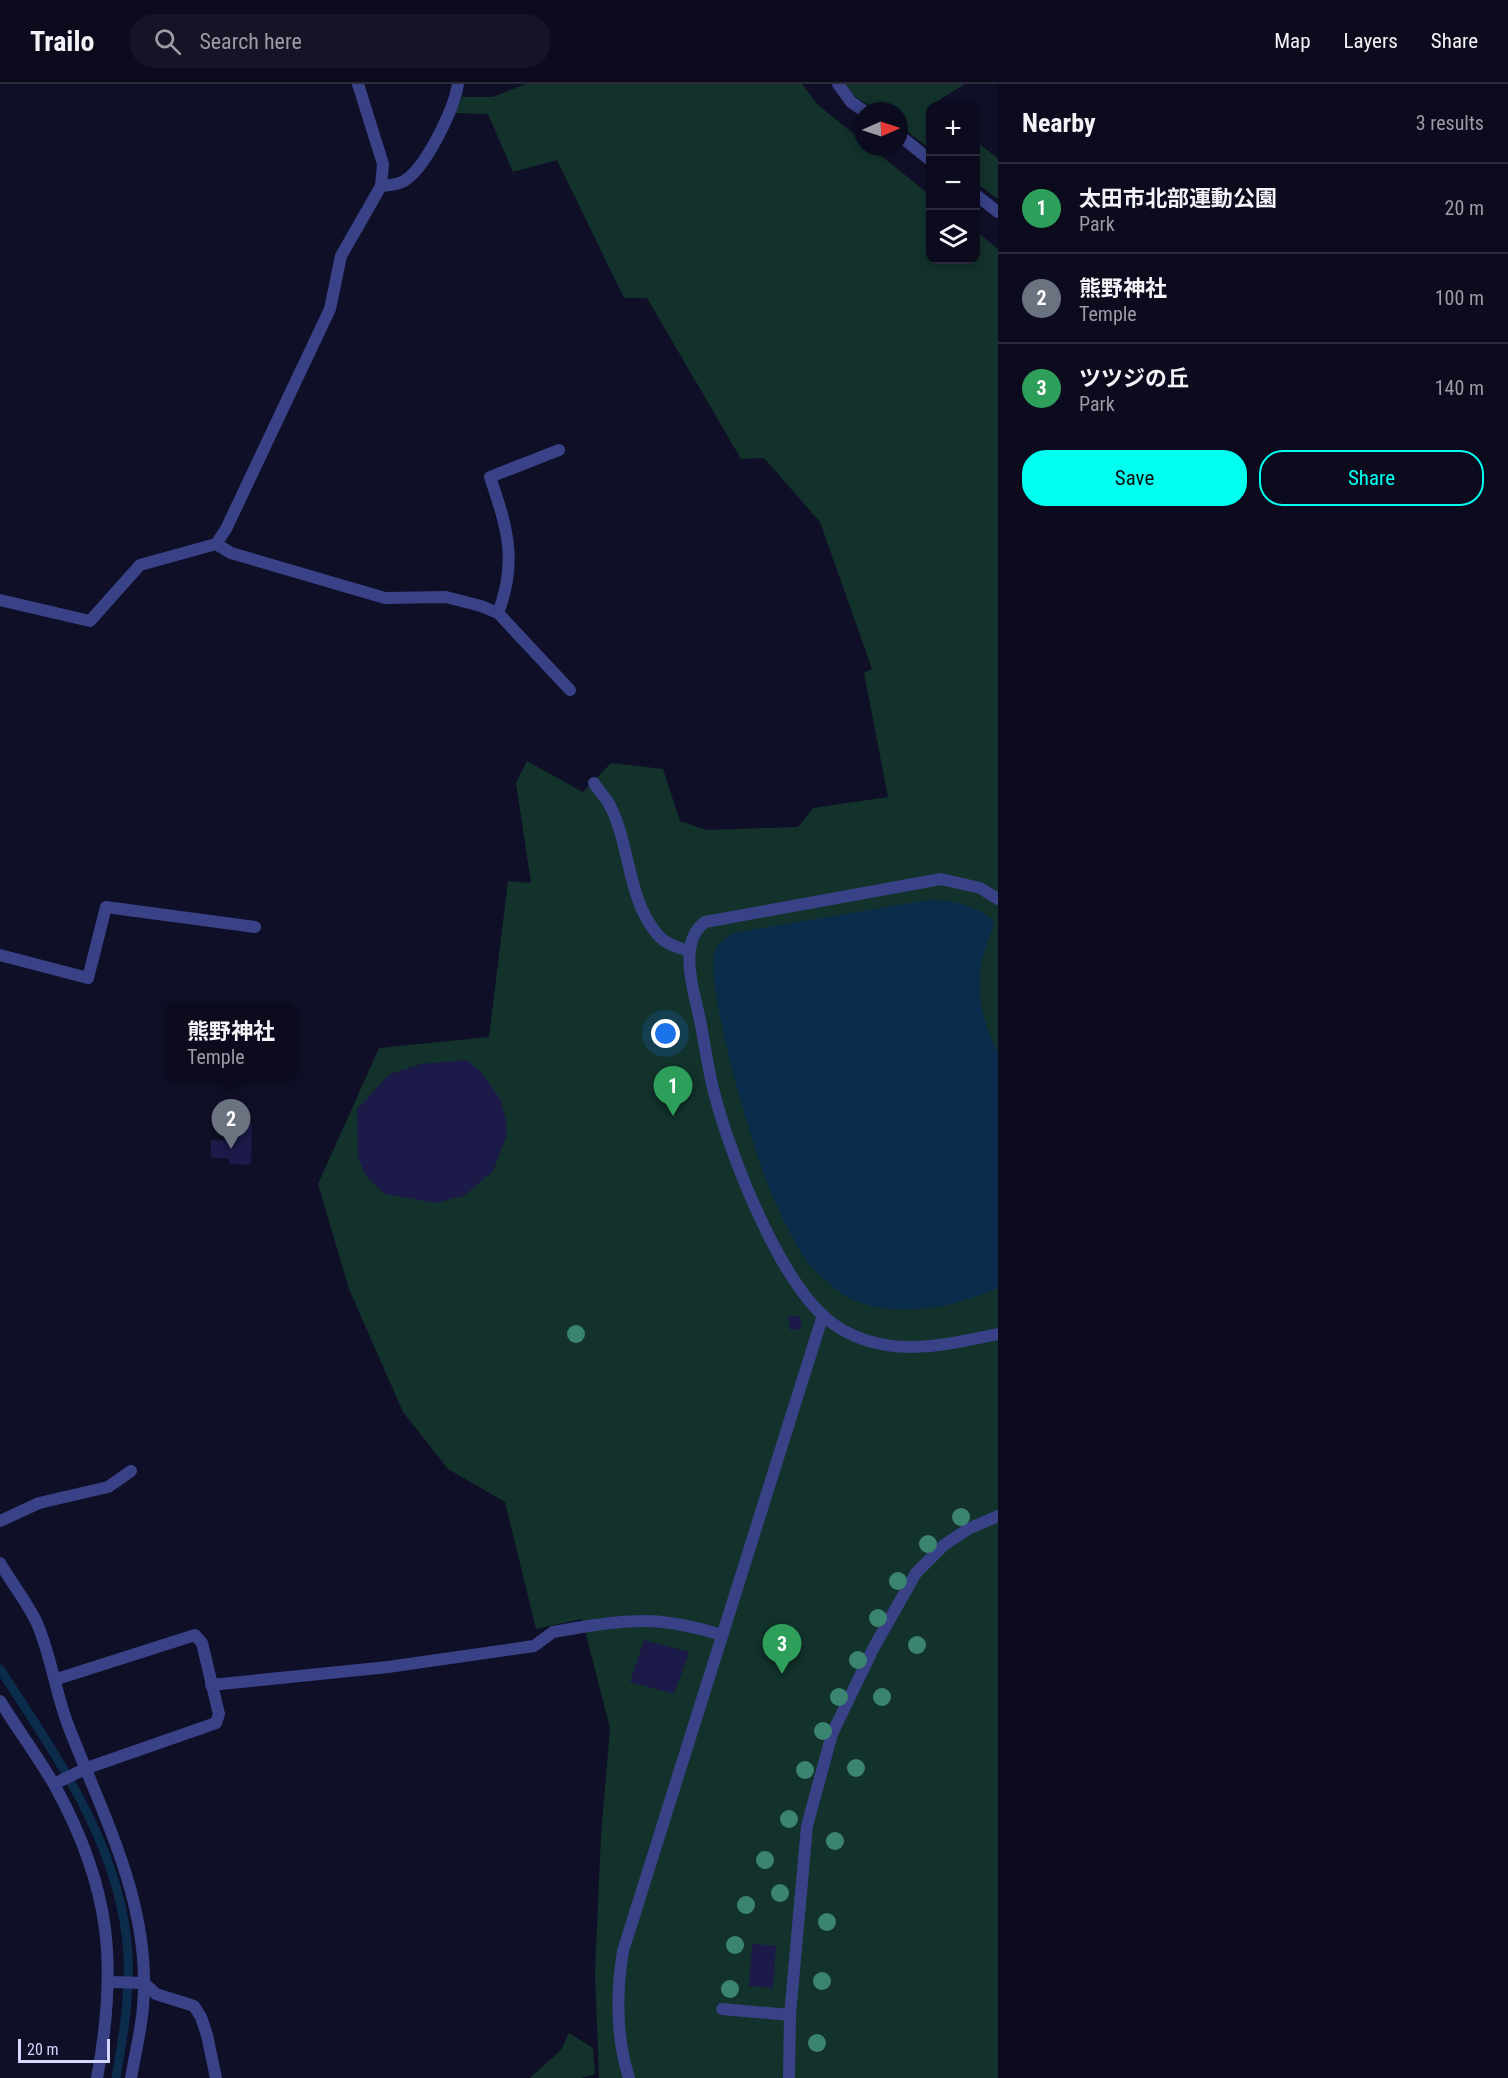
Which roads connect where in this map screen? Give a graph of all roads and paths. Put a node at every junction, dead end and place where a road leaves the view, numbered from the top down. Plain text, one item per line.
1 (358, 84) edge
2 (458, 84) edge
3 (838, 84) edge
4 (854, 104) edge
5 (908, 142) edge
6 (926, 157) edge
7 (381, 186) junction
8 (980, 199) edge
9 (998, 212) edge
10 (559, 450) dead end
11 (216, 544) junction
12 (0, 600) edge
13 (498, 613) junction
14 (570, 690) dead end
15 (594, 783) dead end
16 (998, 899) edge
17 (255, 927) dead end
18 (690, 951) junction
19 (0, 955) edge
20 (823, 1315) junction
21 (998, 1334) edge
22 (131, 1471) dead end
23 (998, 1516) edge
24 (0, 1521) edge
25 (0, 1563) edge
26 (722, 1635) junction
27 (57, 1679) junction
28 (211, 1685) junction
29 (0, 1701) edge
30 (87, 1768) junction
31 (54, 1784) junction
32 (109, 1982) junction
33 (144, 1983) junction
34 (722, 2009) dead end
35 (790, 2015) junction
36 (97, 2078) edge
37 (131, 2078) edge
38 (216, 2078) edge
39 (629, 2078) edge
40 (789, 2078) edge

1 - 7 street
2 - 7 street
3 - 4 street
5 - 6 street
7 - 11 street
8 - 9 street
10 - 13 street
11 - 12 street
11 - 13 street
13 - 14 street
15 - 18 street
16 - 18 street
17 - 19 street
18 - 20 street
20 - 21 street
20 - 26 street
22 - 24 street
23 - 35 street
25 - 27 street
26 - 28 street
26 - 39 street
27 - 28 street
27 - 30 street
28 - 30 street
29 - 31 street
30 - 31 street
30 - 33 street
31 - 32 street
32 - 33 street
32 - 36 street
33 - 37 street
33 - 38 street
34 - 35 street
35 - 40 street

